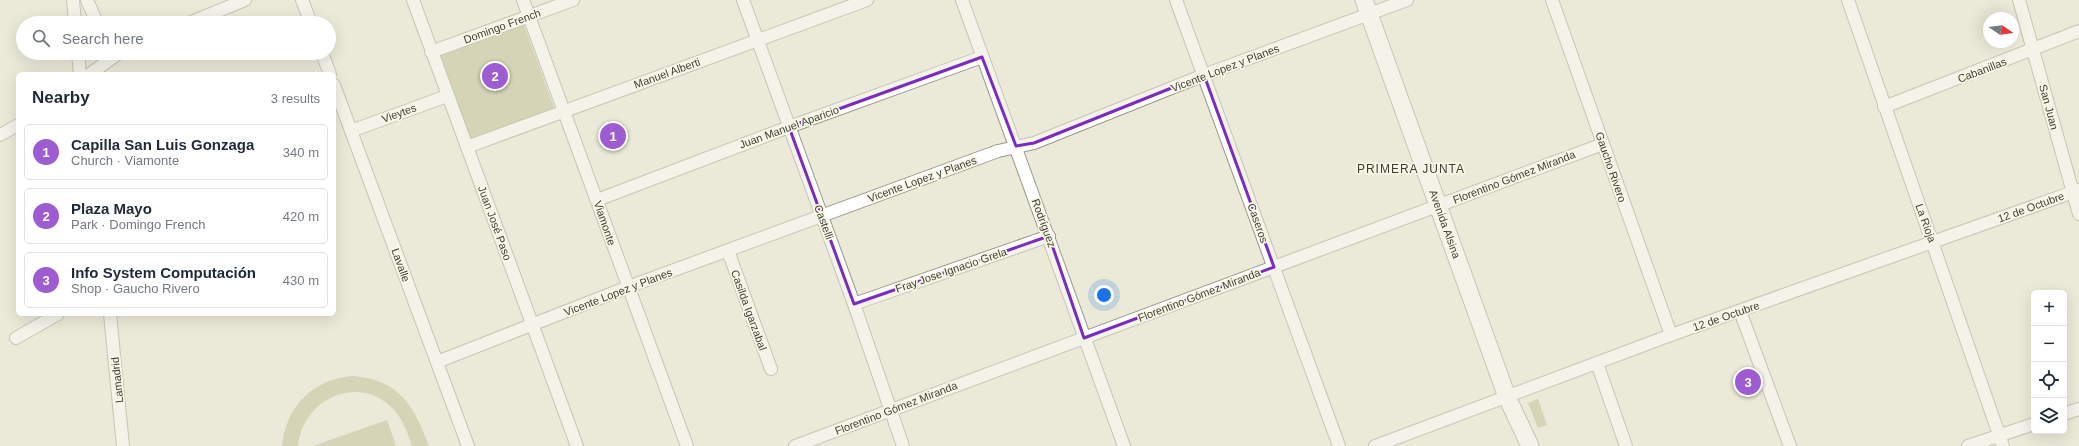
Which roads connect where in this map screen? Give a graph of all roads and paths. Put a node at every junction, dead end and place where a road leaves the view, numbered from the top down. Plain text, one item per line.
1 (73, 0) edge
2 (88, 0) edge
3 (245, 0) edge
4 (302, 0) edge
5 (413, 0) edge
6 (523, 0) edge
7 (573, 0) edge
8 (743, 0) edge
9 (867, 0) edge
10 (962, 0) edge
11 (1176, 0) edge
12 (1407, 0) edge
13 (1552, 0) edge
14 (1848, 0) edge
15 (2019, 0) edge
16 (853, 2) edge
17 (1366, 7) edge
18 (74, 16) edge
19 (94, 16) edge
20 (206, 16) edge
21 (308, 16) edge
22 (529, 16) junction
23 (2079, 31) edge
24 (758, 40) junction
25 (2033, 50) junction
26 (431, 52) junction
27 (982, 57) junction
28 (79, 60) edge
29 (106, 60) edge
30 (325, 60) edge
31 (80, 72) edge
32 (92, 72) edge
33 (329, 72) edge
34 (1204, 75) junction
35 (336, 90) edge
36 (447, 96) junction
37 (1884, 107) junction
38 (564, 111) junction
39 (16, 126) edge
40 (789, 127) junction
41 (351, 131) junction
42 (0, 135) edge
43 (1603, 144) junction
44 (1016, 146) junction
45 (467, 147) junction
46 (2076, 192) edge
47 (597, 200) junction
48 (1439, 206) junction
49 (2079, 214) edge
50 (822, 216) junction
51 (1049, 236) junction
52 (1933, 243) junction
53 (728, 251) junction
54 (1274, 267) junction
55 (628, 287) junction
56 (854, 304) junction
57 (1740, 311) junction
58 (54, 316) edge
59 (110, 316) edge
60 (532, 325) junction
61 (1670, 335) junction
62 (16, 338) dead end
63 (1084, 338) junction
64 (437, 362) junction
65 (1597, 364) junction
66 (771, 369) dead end
67 (1507, 397) junction
68 (2079, 409) edge
69 (890, 410) junction
70 (2067, 413) edge
71 (2031, 426) edge
72 (2001, 441) edge
73 (124, 446) edge
74 (468, 446) edge
75 (577, 446) edge
76 (687, 446) edge
77 (796, 446) edge
78 (902, 446) edge
79 (1124, 446) edge
80 (1339, 446) edge
81 (1375, 446) edge
82 (1530, 446) edge
83 (1626, 446) edge
84 (1790, 446) edge
85 (1968, 446) edge

1 - 18 street
2 - 19 street
3 - 20 street
4 - 21 street
5 - 26 street, Juan José Paso
6 - 22 street, Viamonte
7 - 22 street, Domingo French
8 - 24 street, Castelli
9 - 16 street, Manuel Alberti
10 - 27 street, Rodríguez
11 - 34 street, Caseros
12 - 17 street, Vicente Lopez y Planes
13 - 43 street, Gaucho Rivero
14 - 37 street, La Rioja
15 - 25 street, San Juan
16 - 24 street, Manuel Alberti
17 - 34 street, Vicente Lopez y Planes
17 - 48 main road, Avenida Alsina
22 - 26 street, Domingo French
22 - 38 street, Viamonte
23 - 25 street, Cabanillas
24 - 38 street, Manuel Alberti
24 - 40 street, Castelli
25 - 37 street, Cabanillas
25 - 46 street, San Juan
26 - 36 street, Juan José Paso
27 - 40 street, Juan Manuel Aparicio
27 - 44 street, Rodríguez
28 - 31 street
29 - 32 street
30 - 33 street
34 - 44 street, Vicente Lopez y Planes
34 - 54 street, Caseros
35 - 41 street, Lavalle
36 - 41 street, Vieytes
36 - 45 street, Juan José Paso
37 - 52 street, La Rioja
38 - 45 street, Manuel Alberti
38 - 47 street, Viamonte
39 - 42 street
40 - 47 street, Juan Manuel Aparicio
40 - 50 street, Castelli
41 - 64 street, Lavalle
43 - 48 street, Florentino Gómez Miranda
43 - 61 street, Gaucho Rivero
44 - 50 street, Vicente Lopez y Planes
44 - 51 street, Rodríguez
45 - 60 street, Juan José Paso
46 - 49 street, San Juan
46 - 52 street, 12 de Octubre
47 - 55 street, Viamonte
48 - 54 street, Florentino Gómez Miranda
48 - 67 main road, Avenida Alsina
50 - 53 street, Vicente Lopez y Planes
50 - 56 street, Castelli
51 - 56 street, Fray Jose Ignacio Grela
51 - 63 street, Rodríguez
52 - 57 street, 12 de Octubre
52 - 72 street, La Rioja
53 - 55 street, Vicente Lopez y Planes
53 - 66 street, Casilda Igarzabal
54 - 63 street, Florentino Gómez Miranda
54 - 80 street, Caseros
55 - 60 street, Vicente Lopez y Planes
55 - 76 street, Viamonte
56 - 69 street, Castelli
57 - 61 street, 12 de Octubre
57 - 84 street
58 - 62 street
59 - 73 street, Lamadrid
60 - 64 street, Vicente Lopez y Planes
60 - 75 street, Juan José Paso
61 - 65 street, 12 de Octubre
63 - 69 street, Florentino Gómez Miranda
63 - 79 street, Rodríguez
64 - 74 street, Lavalle
65 - 67 street, 12 de Octubre
65 - 83 street
67 - 81 street, 12 de Octubre
67 - 82 main road, Avenida Alsina
68 - 70 street
69 - 77 street, Florentino Gómez Miranda
69 - 78 street, Castelli
71 - 72 street
72 - 85 street

